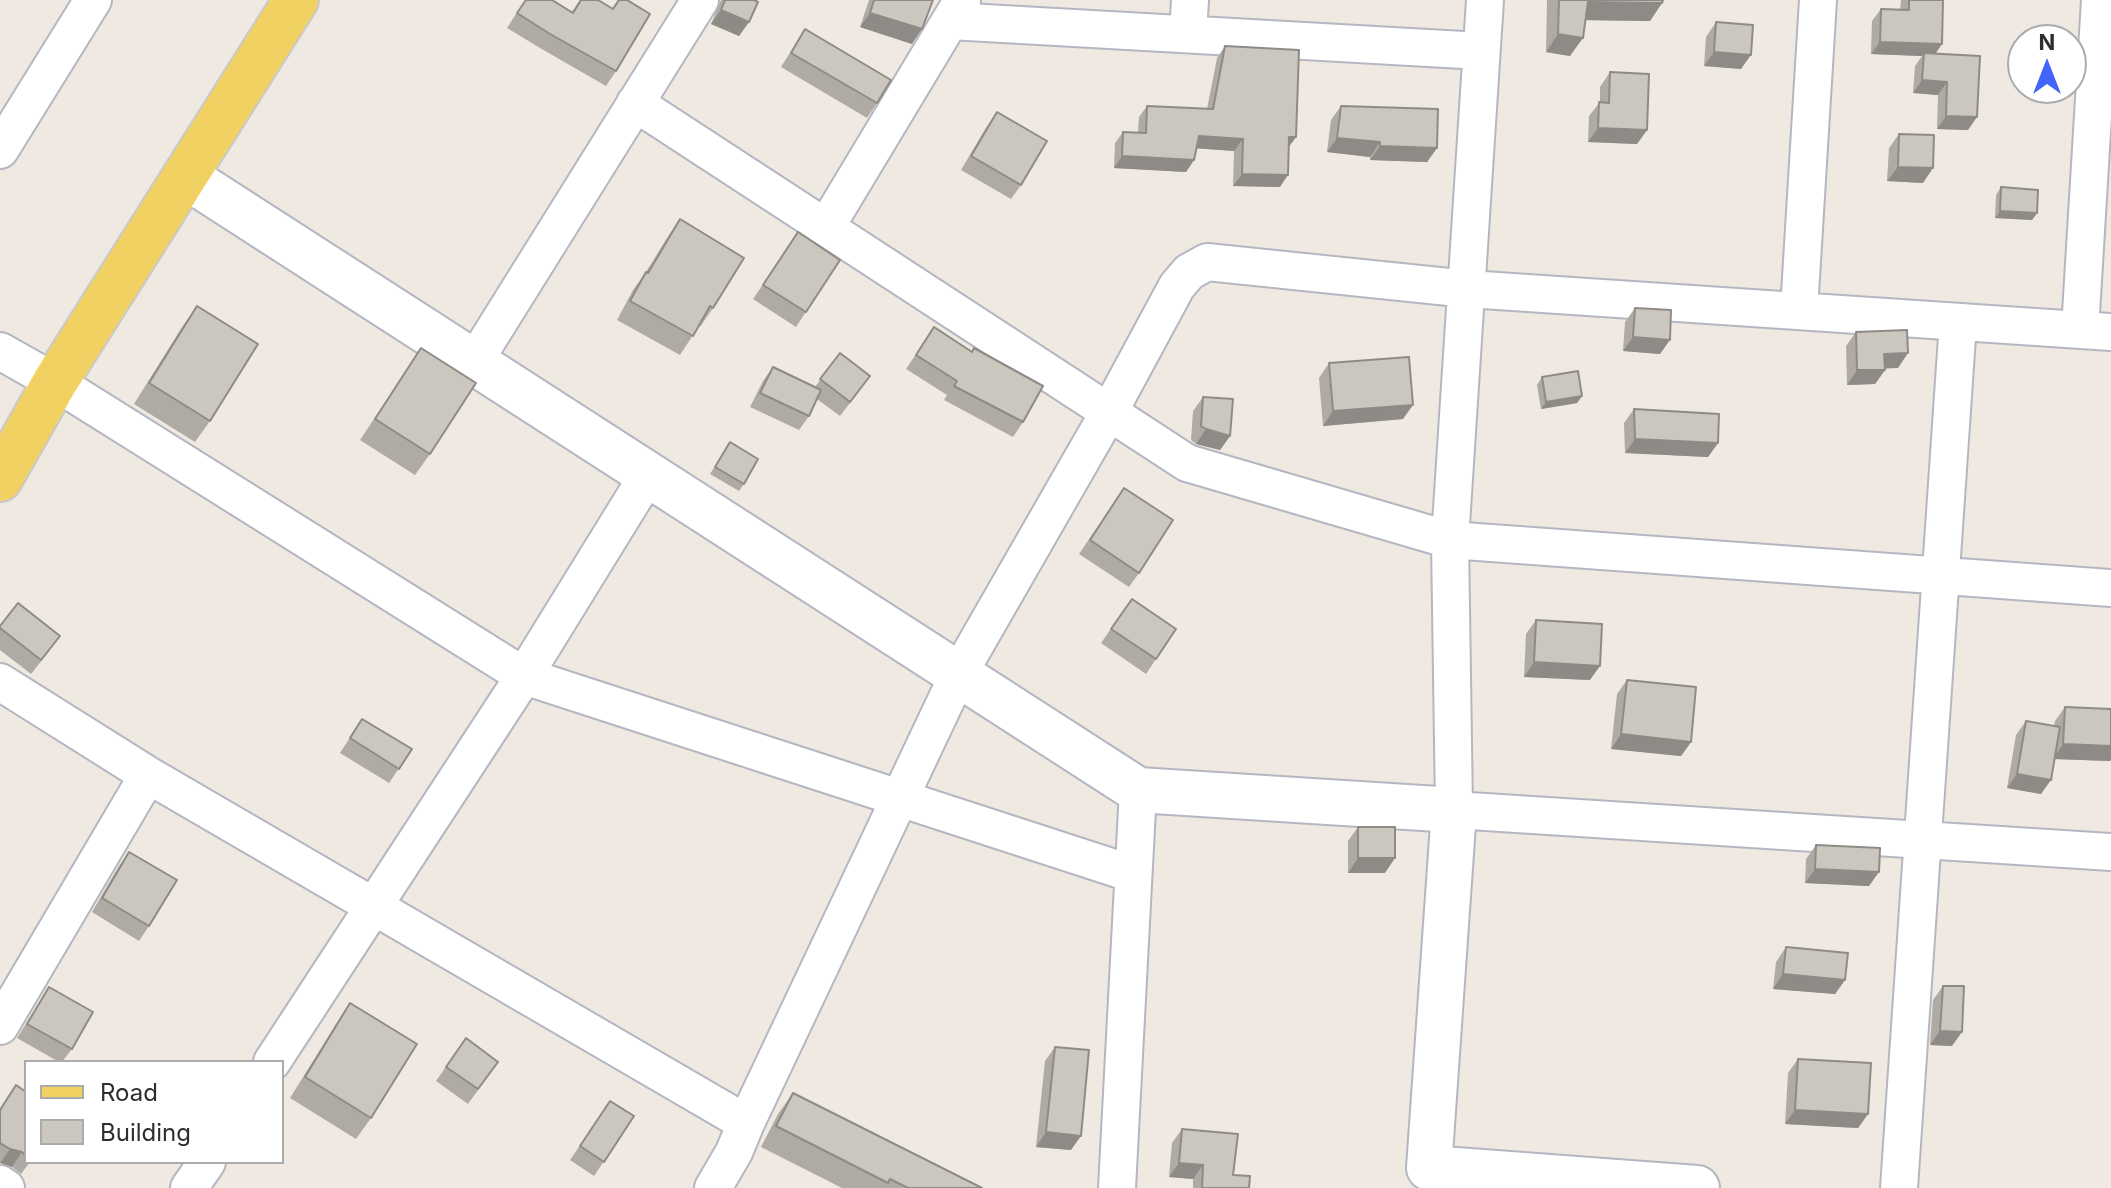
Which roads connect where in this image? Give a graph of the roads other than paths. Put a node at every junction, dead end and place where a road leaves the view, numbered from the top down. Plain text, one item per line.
1 (93, 0) edge
2 (296, 0) edge
3 (1485, 0) edge
4 (1818, 0) edge
5 (2100, 0) edge
6 (687, 5) edge
7 (956, 11) edge
8 (1189, 17) edge
9 (1481, 51) junction
10 (2103, 68) edge
11 (635, 103) junction
12 (11, 105) edge
13 (0, 150) edge
14 (185, 176) junction
15 (826, 227) junction
16 (1468, 289) junction
17 (1799, 310) junction
18 (1958, 322) junction
19 (2095, 331) edge
20 (0, 351) edge
21 (474, 362) junction
22 (55, 382) junction
23 (1109, 412) junction
24 (648, 475) junction
25 (0, 479) edge
26 (1450, 540) junction
27 (1941, 576) junction
28 (2111, 588) edge
29 (958, 675) junction
30 (524, 676) junction
31 (0, 682) edge
32 (148, 775) junction
33 (1138, 790) junction
34 (900, 799) junction
35 (1454, 810) junction
36 (1923, 840) junction
37 (2111, 852) edge
38 (1133, 874) junction
39 (374, 906) junction
40 (0, 1026) edge
41 (273, 1060) edge
42 (746, 1123) junction
43 (206, 1164) edge
44 (1428, 1178) edge
45 (0, 1184) edge
46 (6, 1188) edge
47 (189, 1188) edge
48 (713, 1188) edge
49 (1117, 1188) edge
50 (1697, 1188) edge
51 (1899, 1188) edge

1 - 12 street
2 - 14 main road
3 - 9 street
4 - 17 street
5 - 10 street
6 - 11 street
7 - 8 street
7 - 15 street
8 - 9 street
9 - 16 street
10 - 19 street
11 - 15 street
11 - 21 street
12 - 13 street
14 - 21 street
14 - 22 main road
15 - 23 street
16 - 17 street
16 - 23 street
16 - 26 street
17 - 18 street
18 - 19 street
18 - 27 street
20 - 22 street
21 - 24 street
22 - 25 main road
22 - 30 street
23 - 26 street
23 - 29 street
24 - 29 street
24 - 30 street
26 - 27 street
26 - 35 street
27 - 28 street
27 - 36 street
29 - 33 street
29 - 34 street
30 - 34 street
30 - 39 street
31 - 32 street
32 - 39 street
32 - 40 street
33 - 35 street
33 - 38 street
34 - 38 street
34 - 42 street
35 - 36 street
35 - 44 street
36 - 37 street
36 - 51 street
38 - 49 street
39 - 41 street
39 - 42 street
42 - 48 street
43 - 47 street
44 - 50 street
45 - 46 street

